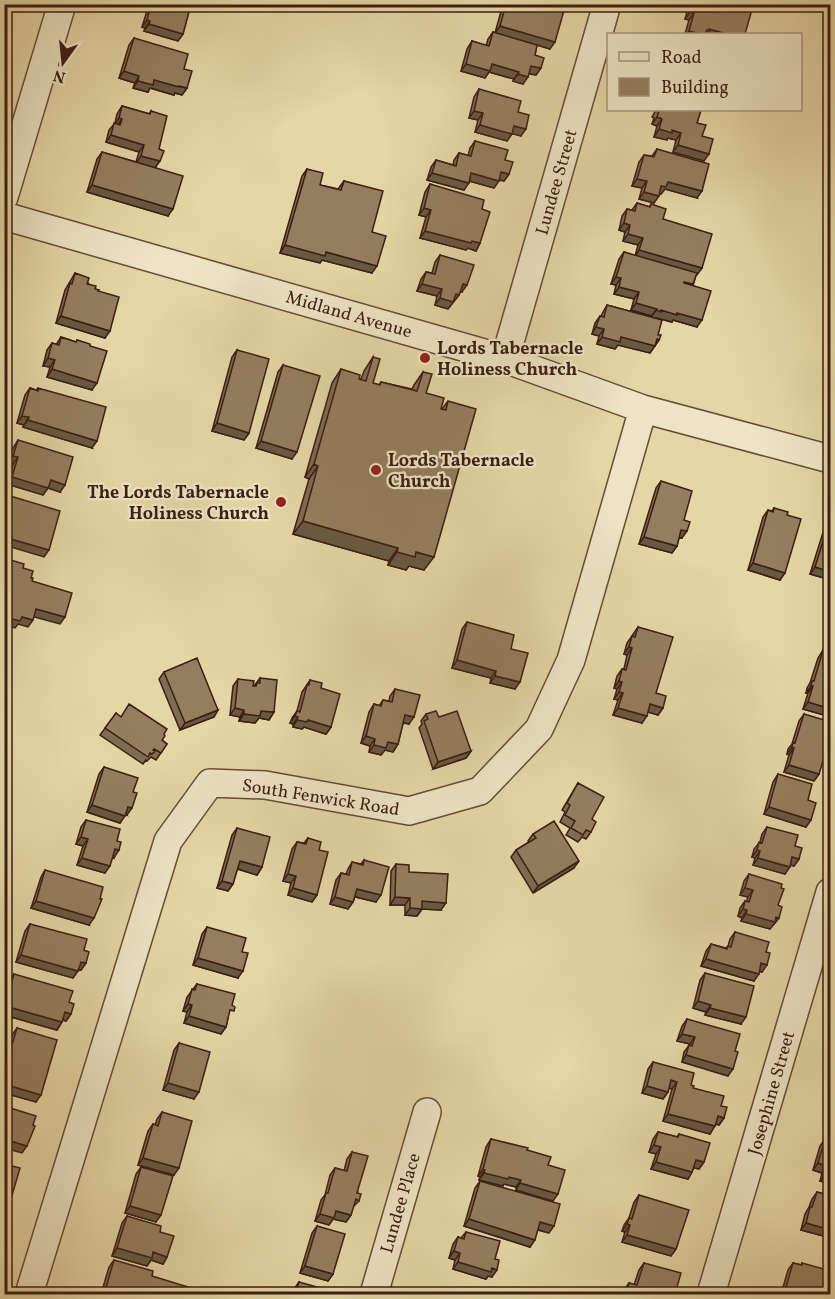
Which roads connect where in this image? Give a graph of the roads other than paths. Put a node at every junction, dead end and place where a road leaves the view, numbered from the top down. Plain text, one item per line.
1 (62, 4) edge
2 (607, 4) edge
3 (4, 197) edge
4 (4, 216) edge
5 (505, 359) junction
6 (643, 409) junction
7 (831, 459) edge
8 (831, 892) edge
9 (427, 1112) dead end
10 (29, 1294) edge
11 (374, 1294) edge
12 (711, 1294) edge

1 - 3 street
2 - 5 street, Lundee Street
4 - 5 street, Midland Avenue
5 - 6 street, Midland Avenue
6 - 7 street, Midland Avenue
6 - 10 street, South Fenwick Road
8 - 12 street, Josephine Street
9 - 11 street, Lundee Place

